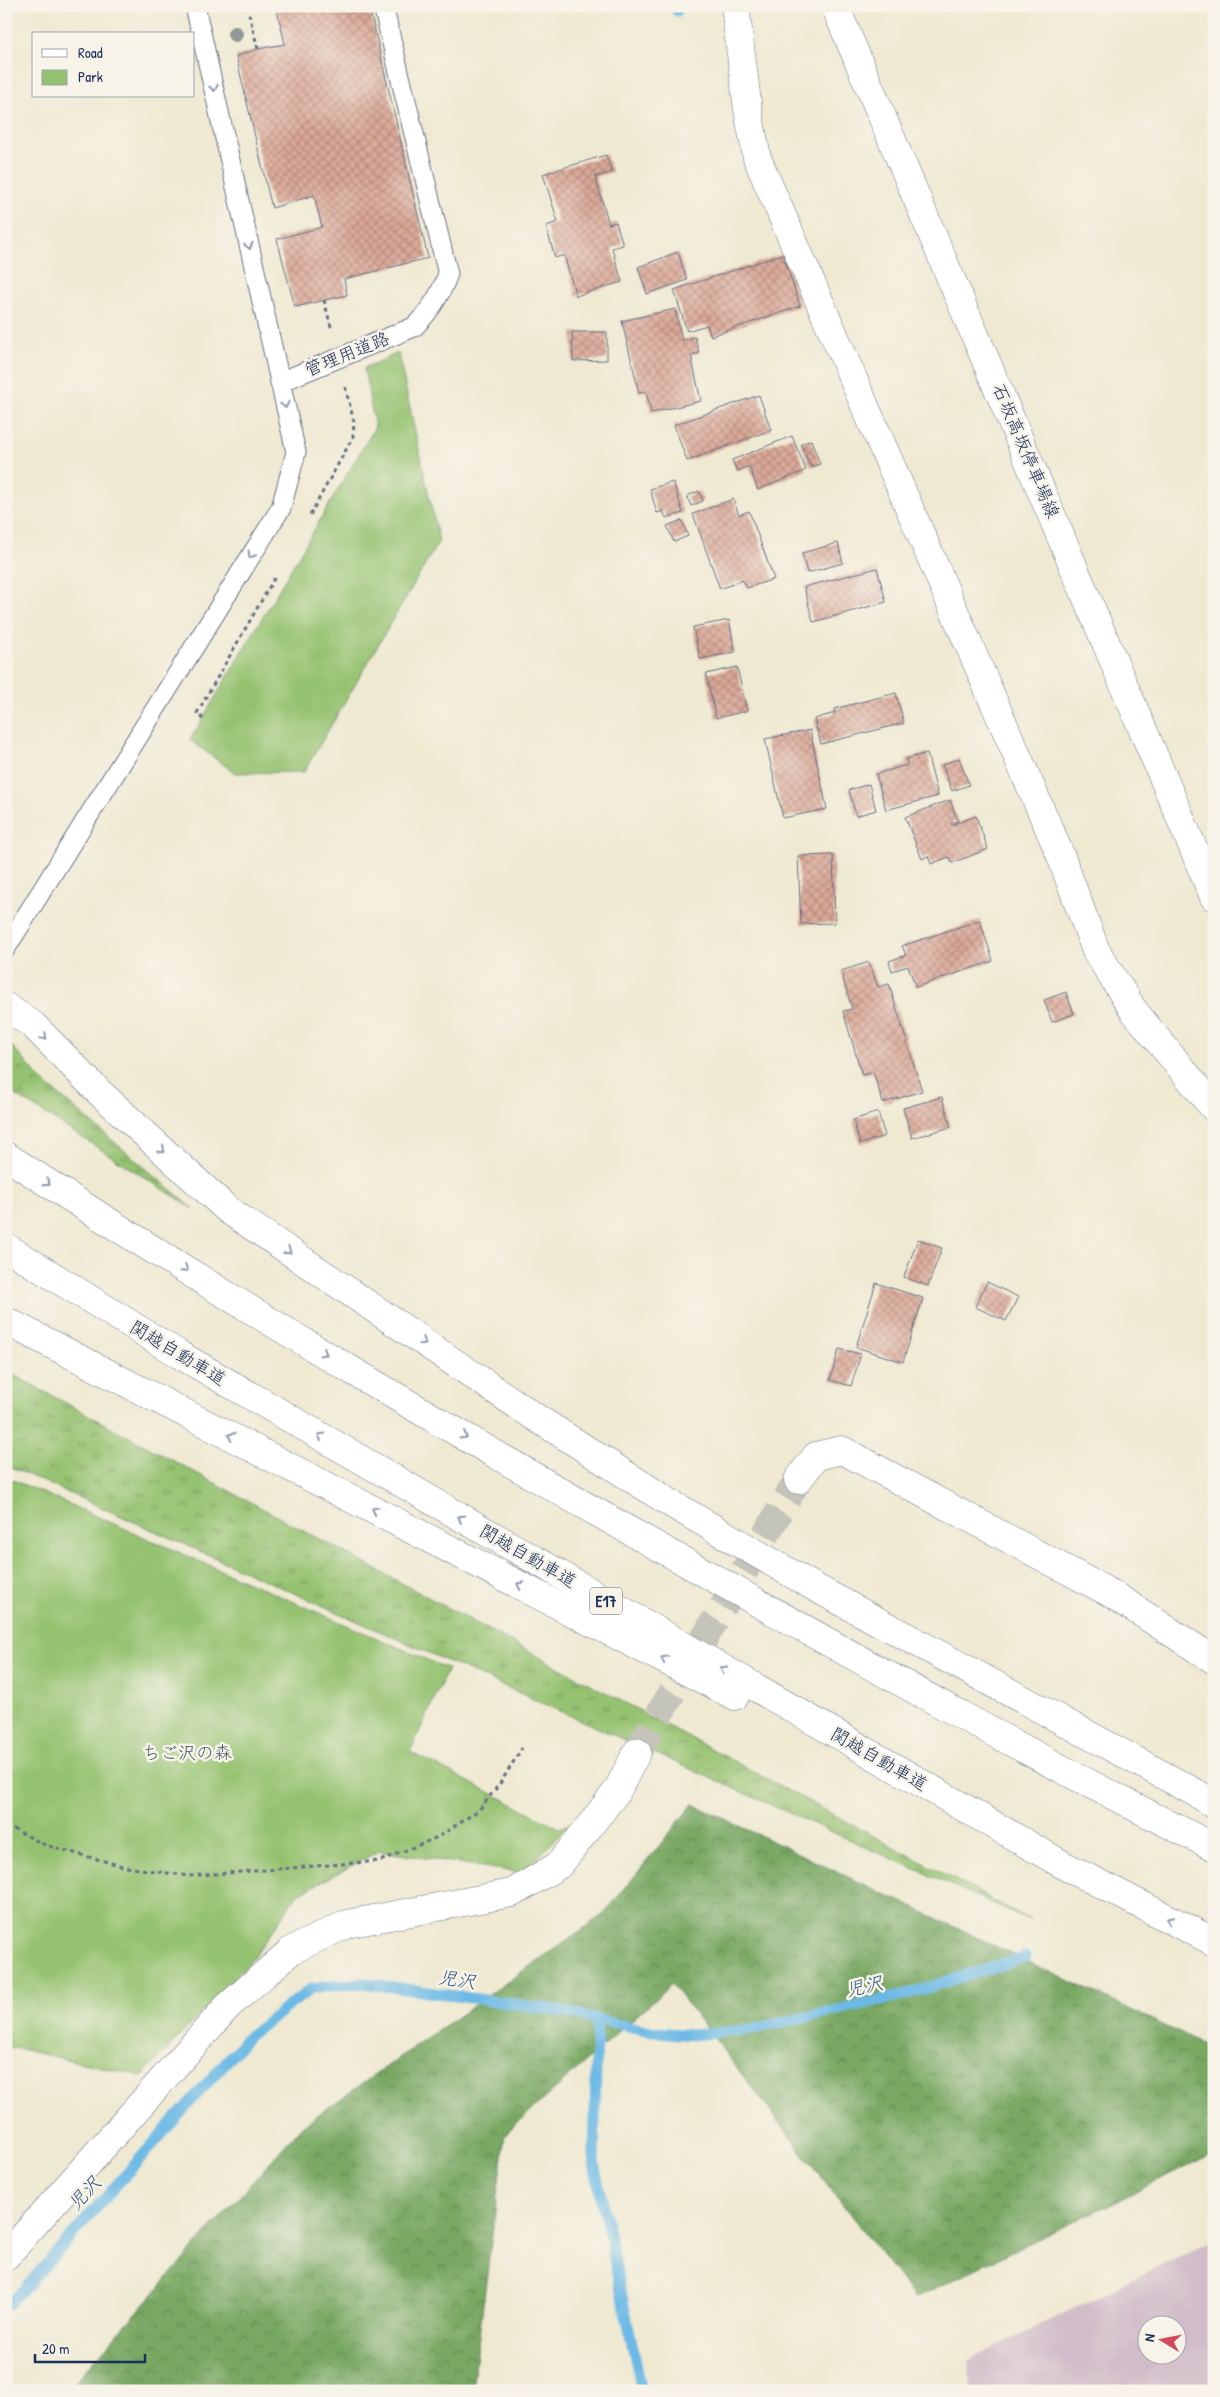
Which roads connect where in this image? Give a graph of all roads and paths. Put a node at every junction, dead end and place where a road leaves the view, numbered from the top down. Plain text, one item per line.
1 (195, 6) edge
2 (247, 6) edge
3 (383, 6) edge
4 (735, 6) edge
5 (835, 6) edge
6 (258, 49) dead end
7 (280, 382) junction
8 (1214, 897) edge
9 (6, 948) edge
10 (6, 1007) edge
11 (1214, 1108) edge
12 (6, 1156) edge
13 (6, 1247) edge
14 (6, 1321) edge
15 (798, 1480) tunnel mouth
16 (1214, 1660) edge
17 (522, 1748) dead end
18 (637, 1752) tunnel mouth
19 (1214, 1805) edge
20 (6, 1825) edge
21 (1214, 1847) edge
22 (1065, 1866) junction
23 (1214, 1942) edge
24 (6, 2256) edge

1 -> 7 lane
2 - 6 path
3 - 7 lane, 管理用道路
4 - 11 main road
5 - 8 main road, 石坂高坂停車場線
7 -> 9 lane
10 -> 19 main road
12 -> 21 main road
22 -> 13 main road, 関越自動車道 / E17
22 -> 14 main road
15 - 16 main road
17 - 20 path
18 - 24 main road
23 -> 22 main road, 関越自動車道 / E17

